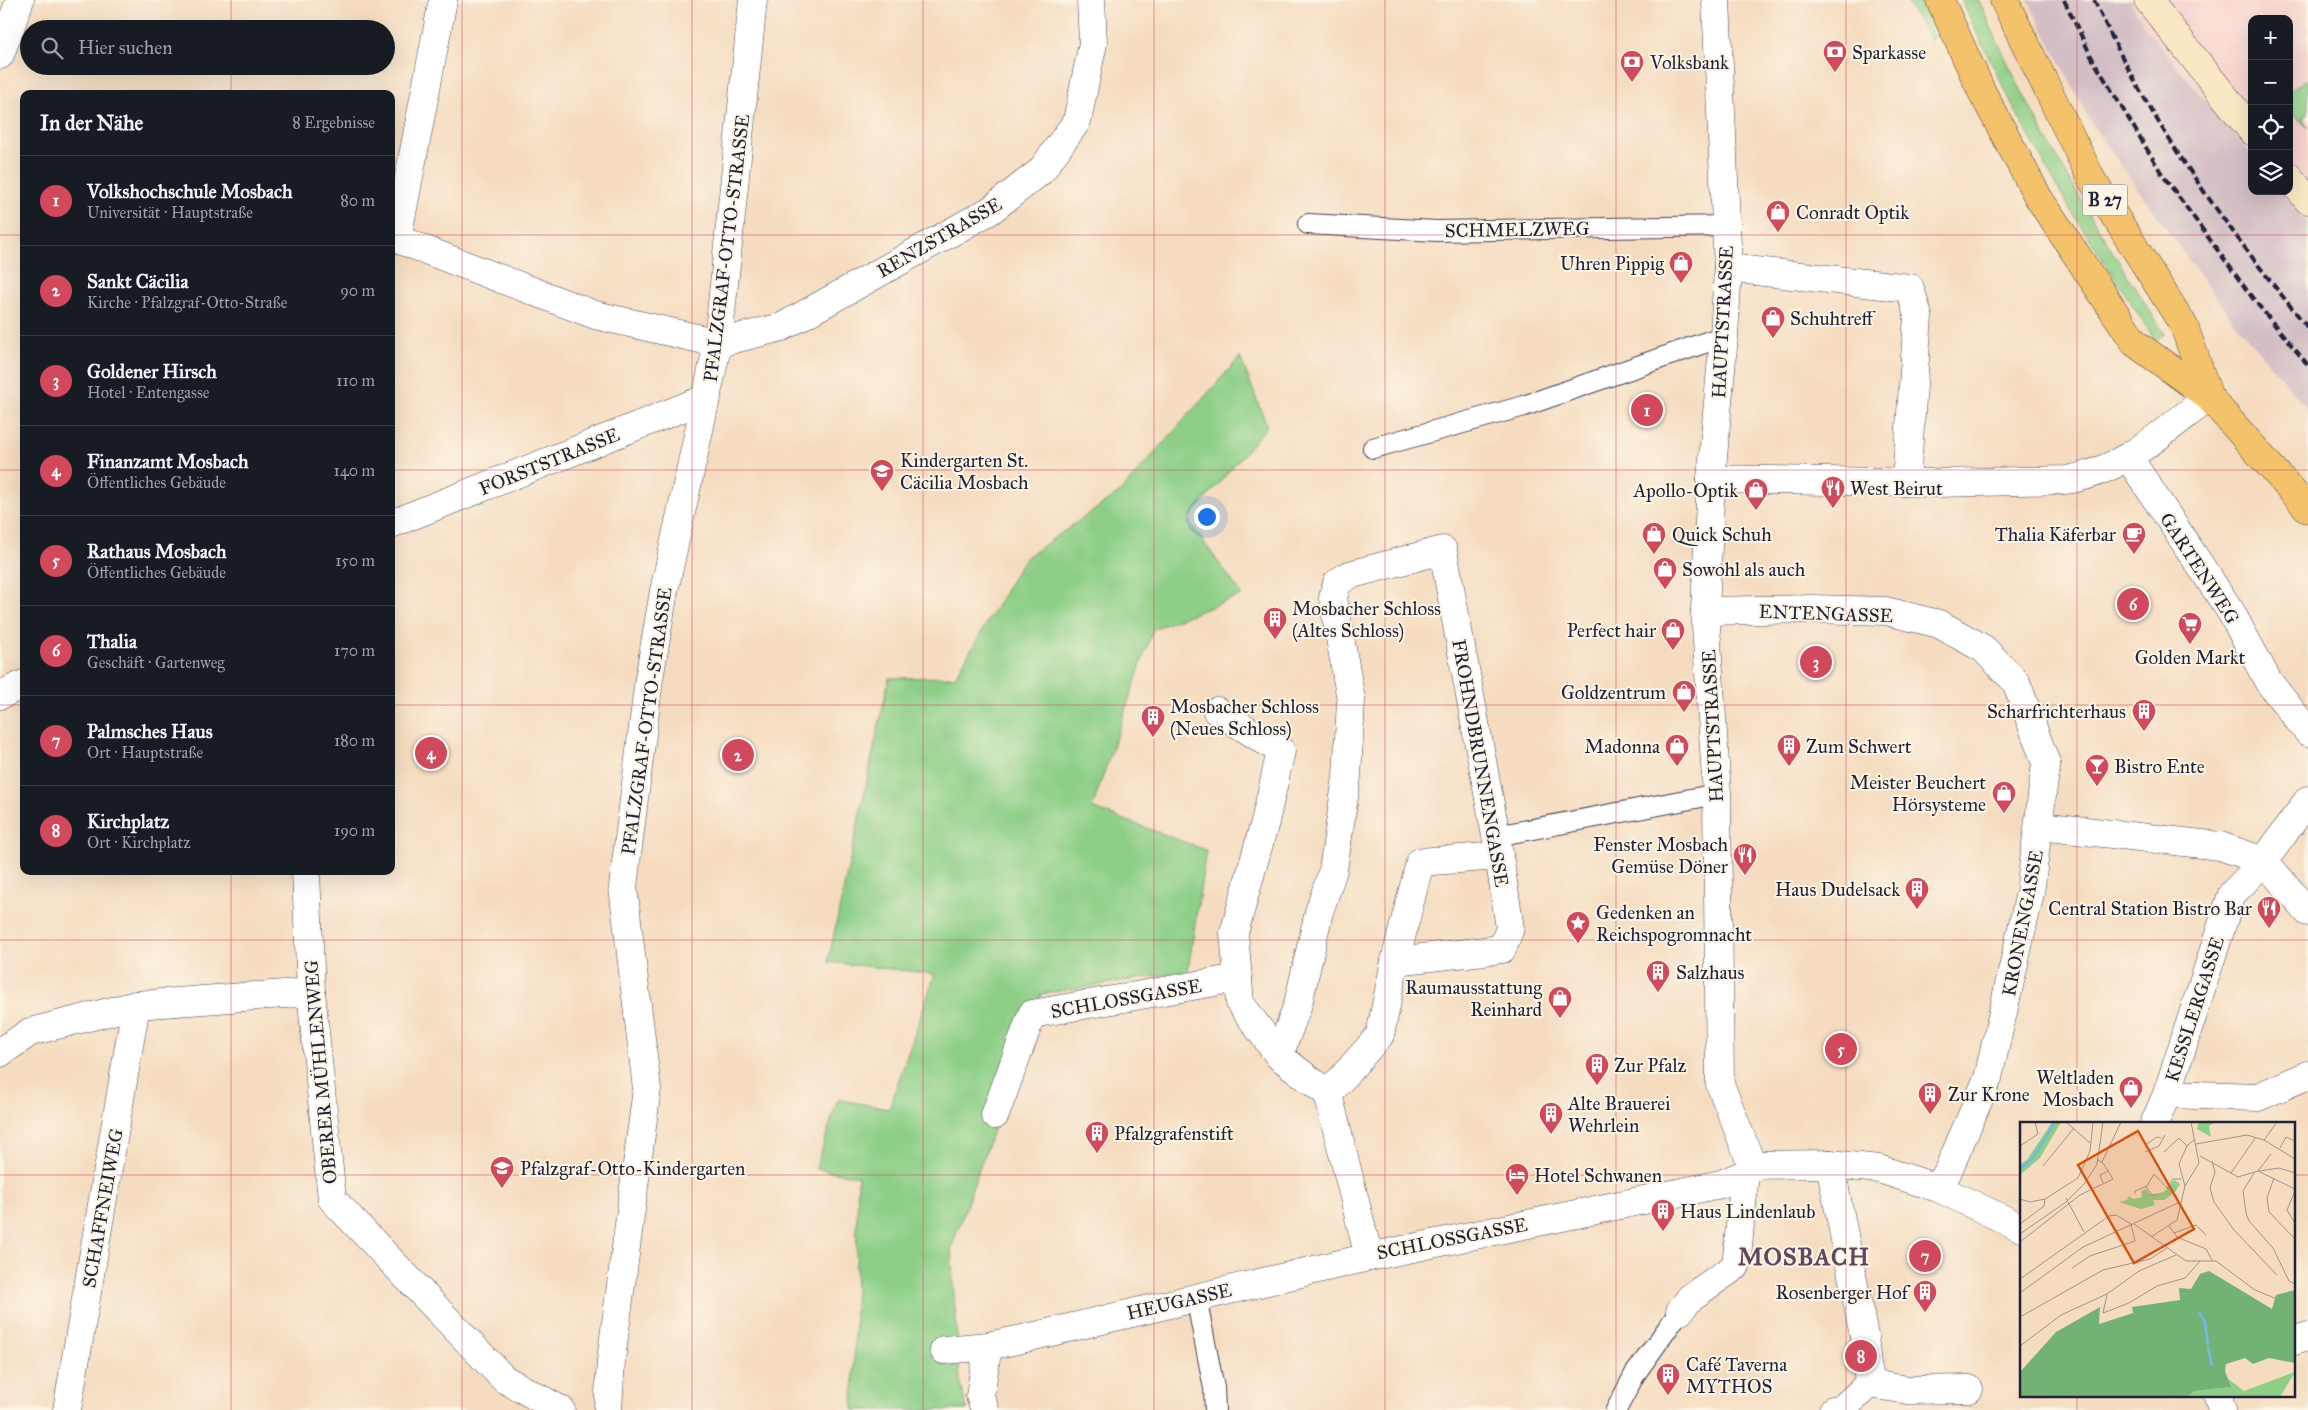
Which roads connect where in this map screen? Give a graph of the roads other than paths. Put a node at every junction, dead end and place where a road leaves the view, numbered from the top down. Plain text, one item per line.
1 (20, 0) edge
2 (443, 0) edge
3 (753, 0) edge
4 (1091, 0) edge
5 (1716, 0) edge
6 (1940, 0) edge
7 (2004, 0) edge
8 (2148, 0) edge
9 (0, 55) edge
10 (2248, 125) edge
11 (2293, 182) edge
12 (2308, 200) edge
13 (1308, 224) dead end
14 (1727, 226) junction
15 (395, 233) edge
16 (395, 238) edge
17 (1728, 268) junction
18 (1724, 336) junction
19 (718, 343) junction
20 (2209, 397) junction
21 (707, 398) junction
22 (1373, 448) dead end
23 (2129, 458) junction
24 (1711, 479) junction
25 (1906, 482) junction
26 (2308, 509) edge
27 (395, 522) edge
28 (1705, 611) junction
29 (20, 686) edge
30 (0, 695) edge
31 (1217, 711) dead end
32 (2308, 732) edge
33 (1717, 794) junction
34 (2308, 800) edge
35 (2040, 826) junction
36 (1498, 846) junction
37 (2264, 861) junction
38 (306, 875) edge
39 (2300, 903) edge
40 (1395, 961) junction
41 (1238, 978) junction
42 (310, 992) junction
43 (136, 1005) junction
44 (0, 1053) edge
45 (1280, 1056) junction
46 (2308, 1076) edge
47 (1328, 1094) junction
48 (2167, 1094) junction
49 (995, 1114) dead end
50 (2155, 1122) edge
51 (1830, 1164) junction
52 (1748, 1170) junction
53 (1938, 1188) junction
54 (2020, 1227) edge
55 (1370, 1257) junction
56 (1196, 1297) junction
57 (1680, 1311) joint
58 (2308, 1336) edge
59 (2296, 1340) edge
60 (988, 1346) junction
61 (944, 1350) dead end
62 (1869, 1384) junction
63 (1969, 1389) dead end
64 (608, 1398) edge
65 (67, 1410) edge
66 (560, 1410) edge
67 (985, 1410) edge
68 (1215, 1410) edge
69 (1616, 1410) edge
70 (1834, 1410) edge

1 - 9 street
2 - 15 street
3 - 19 street, PFALZGRAF-OTTO-STRASSE
4 - 19 street, RENZSTRASSE
5 - 14 street, HAUPTSTRASSE
6 - 20 main road, B 27
7 - 20 main road, B 27
8 - 10 main road
11 - 12 main road
13 - 14 lane, SCHMELZWEG
14 - 17 street, HAUPTSTRASSE
16 - 19 street
17 - 18 street, HAUPTSTRASSE
17 - 25 street
18 - 22 lane
18 - 24 street, HAUPTSTRASSE
19 - 21 street, PFALZGRAF-OTTO-STRASSE
20 - 23 street
20 - 26 main road, B 27
21 - 27 street, FORSTSTRASSE
21 - 64 street, PFALZGRAF-OTTO-STRASSE
23 - 25 street
23 - 32 street, GARTENWEG
24 - 25 street
24 - 28 street, HAUPTSTRASSE
28 - 33 street, HAUPTSTRASSE
28 - 35 street, ENTENGASSE
29 - 30 street
31 - 41 street
33 - 36 lane
33 - 52 street, HAUPTSTRASSE
34 - 37 street
35 - 37 street, KRONENGASSE
35 - 53 street, KRONENGASSE
36 - 40 street
36 - 40 street, FROHNDBRUNNENGASSE
36 - 45 street, FROHNDBRUNNENGASSE
37 - 39 street
37 - 48 street, KESSLERGASSE
38 - 42 street, OBERER MÜHLENWEG
40 - 47 street
41 - 45 street
41 - 49 street, SCHLOSSGASSE
42 - 43 street
42 - 66 street, OBERER MÜHLENWEG
43 - 44 street
43 - 65 street, SCHAFFNEIWEG
45 - 47 street
46 - 48 street
47 - 55 street, SCHLOSSGASSE
48 - 50 street, KESSLERGASSE
51 - 52 street
51 - 53 street
51 - 62 street
52 - 55 street, SCHLOSSGASSE
52 - 57 street
53 - 54 street
55 - 56 street, HEUGASSE
56 - 60 street, HEUGASSE
56 - 68 lane
57 - 69 lane
58 - 59 street
60 - 61 street, HEUGASSE
60 - 67 street
62 - 63 street
62 - 70 street

